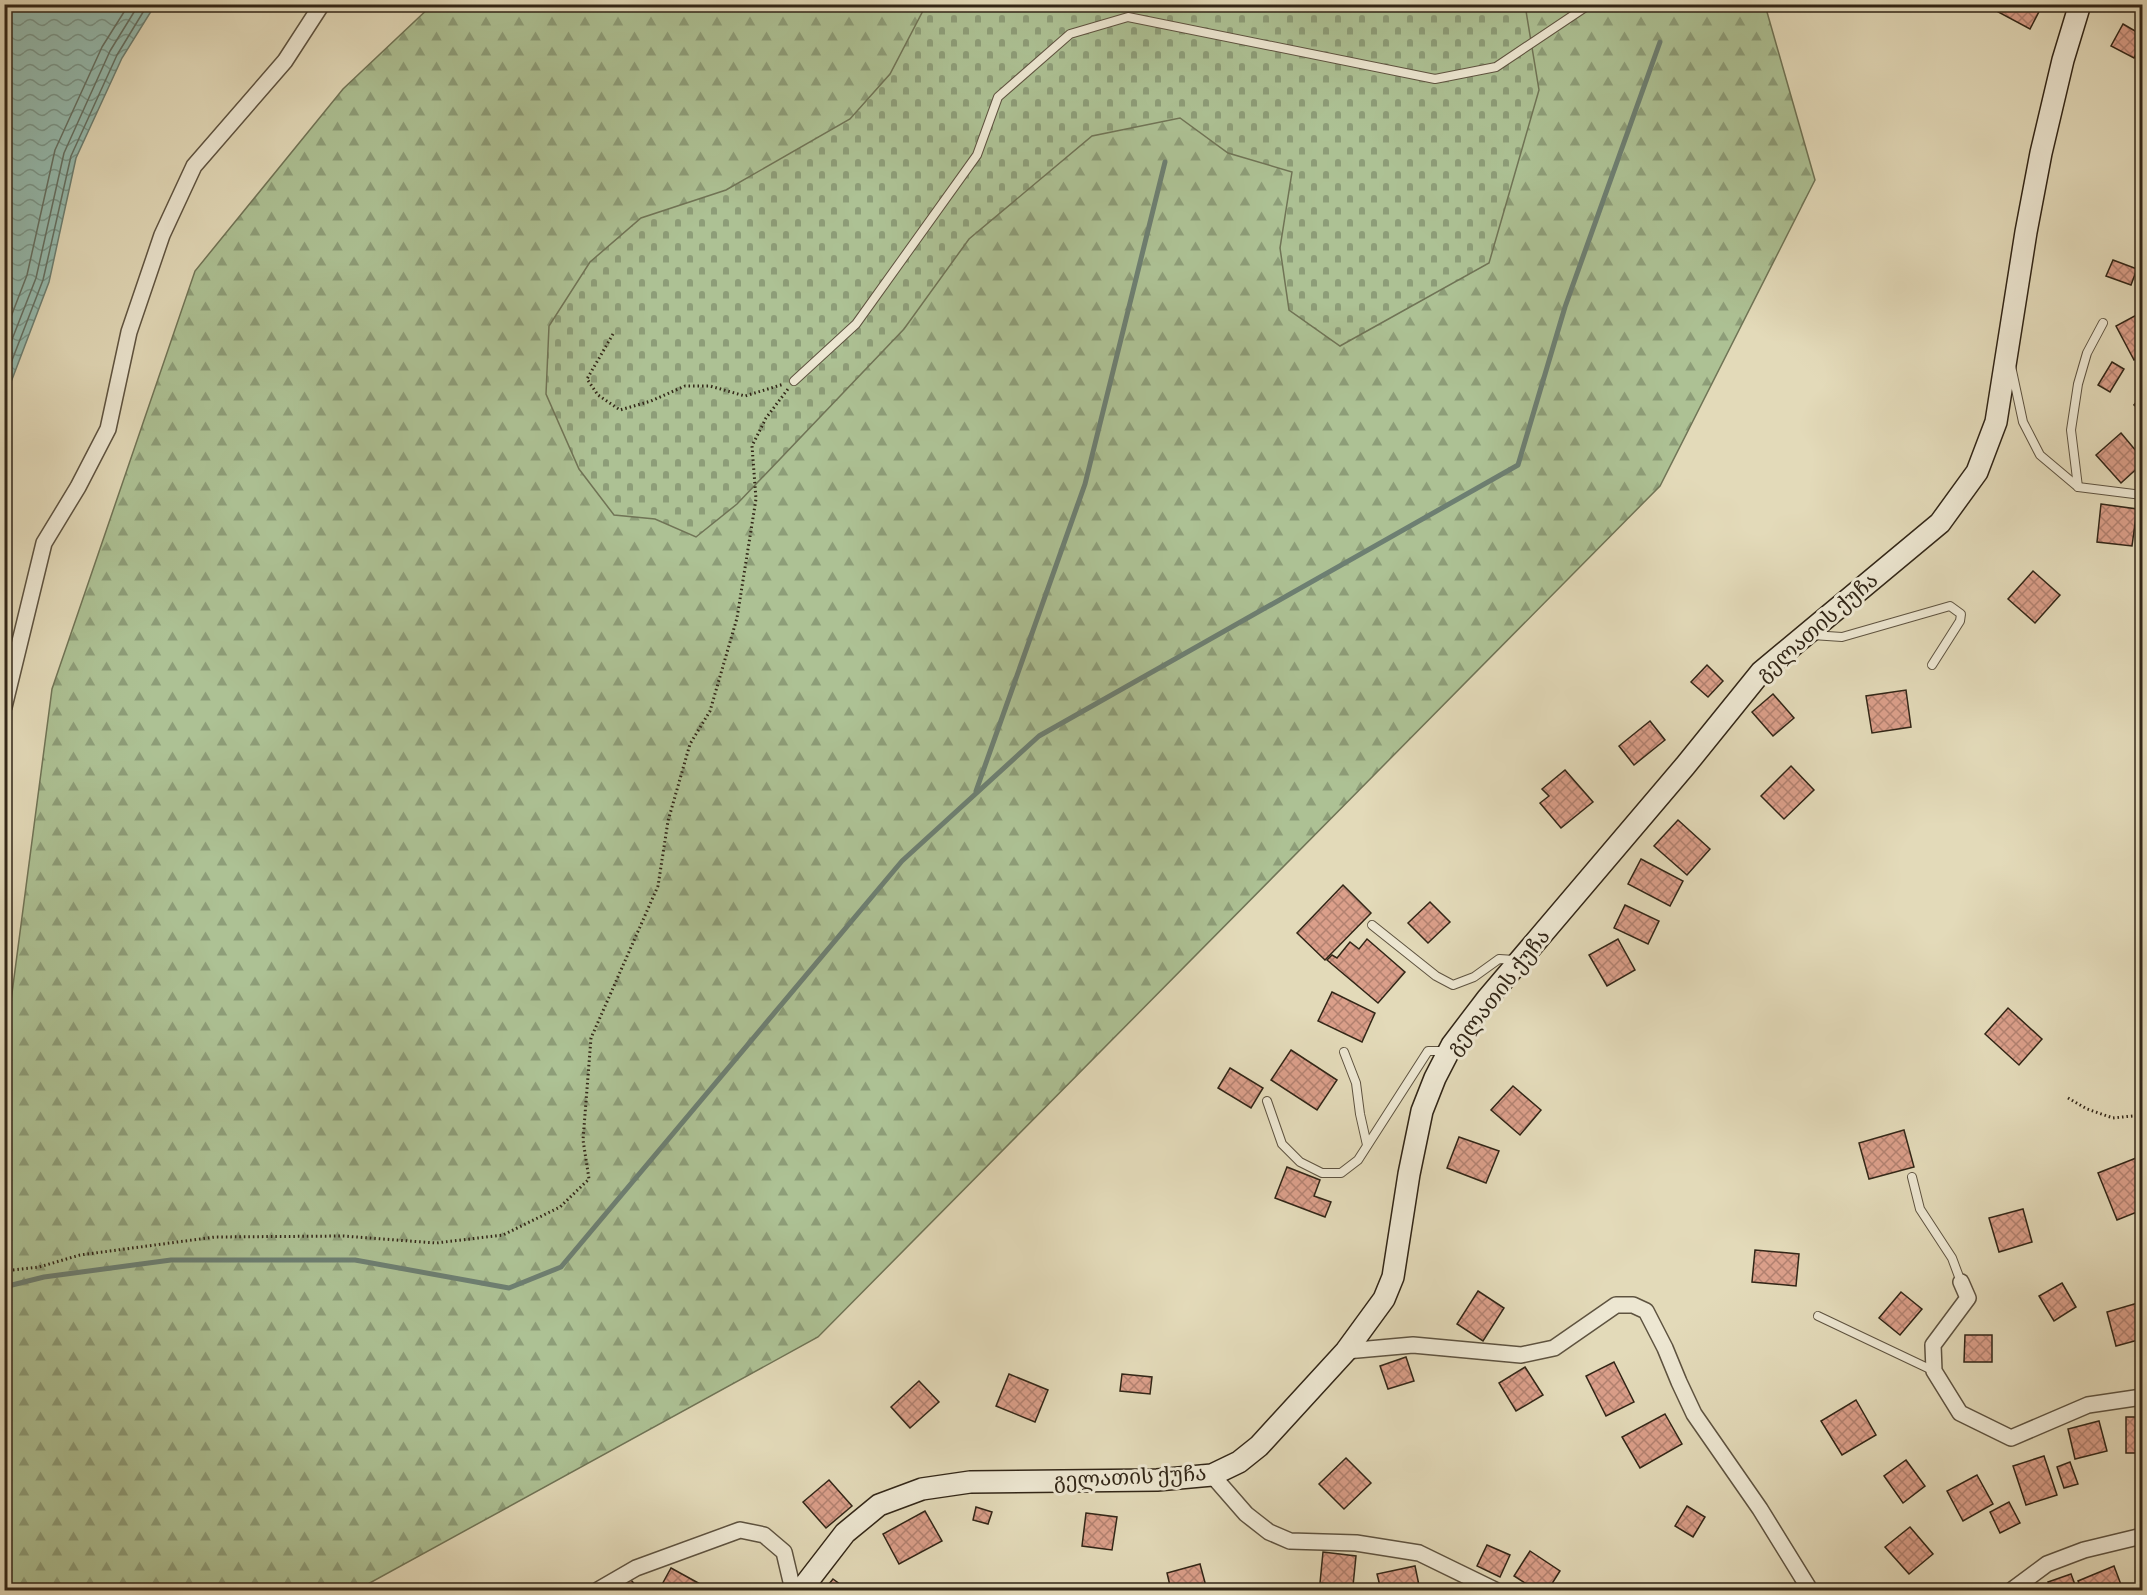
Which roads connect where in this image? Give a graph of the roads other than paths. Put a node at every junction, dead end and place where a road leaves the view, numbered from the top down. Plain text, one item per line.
1 (322, 4) edge
2 (1590, 4) edge
3 (2080, 4) edge
4 (2103, 323) dead end
5 (2007, 350) junction
6 (794, 381) road end
7 (2078, 487) junction
8 (2142, 495) edge
9 (1807, 634) junction
10 (1932, 664) dead end
11 (4, 706) edge
12 (1372, 925) dead end
13 (1519, 960) junction
14 (1449, 1051) junction
15 (1344, 1052) dead end
16 (1267, 1101) dead end
17 (1367, 1145) junction
18 (1912, 1177) dead end
19 (1961, 1282) joint
20 (1818, 1316) dead end
21 (1346, 1352) junction
22 (1934, 1371) junction
23 (2142, 1396) edge
24 (1212, 1475) junction
25 (2142, 1536) edge
26 (598, 1590) edge
27 (793, 1590) edge
28 (801, 1590) edge
29 (1495, 1590) edge
30 (1810, 1590) edge
31 (2013, 1590) edge

1 - 11 street
2 - 6 lane
3 - 5 main road, გელათის ქუჩა
4 - 7 lane
5 - 7 lane
5 - 9 main road, გელათის ქუჩა
7 - 8 lane
9 - 10 lane
9 - 13 main road, გელათის ქუჩა
12 - 13 lane
13 - 14 main road, გელათის ქუჩა
14 - 17 lane
14 - 21 main road, გელათის ქუჩა
15 - 17 lane
16 - 17 lane
18 - 19 lane
19 - 22 street
20 - 22 lane
21 - 24 main road, გელათის ქუჩა
21 - 30 street
22 - 23 street
24 - 28 main road, გელათის ქუჩა
24 - 29 street
25 - 31 street
26 - 27 street

